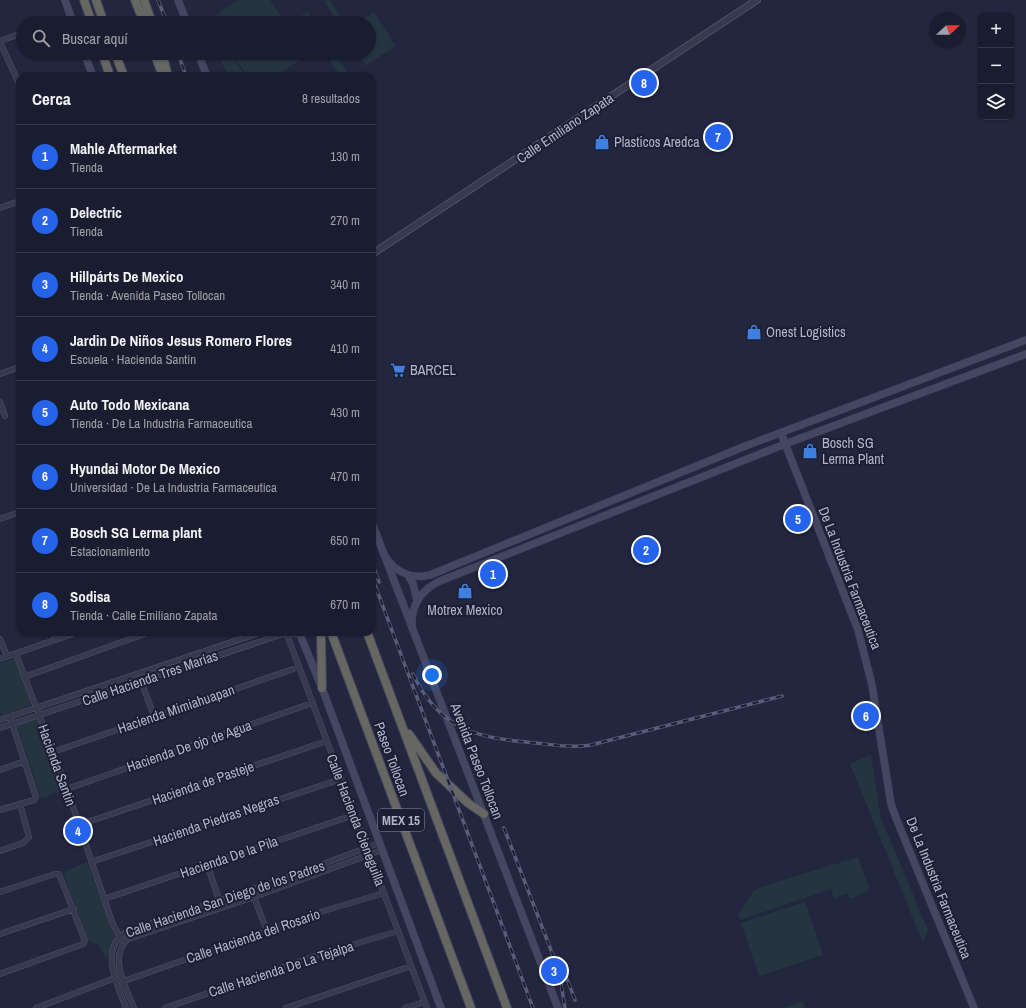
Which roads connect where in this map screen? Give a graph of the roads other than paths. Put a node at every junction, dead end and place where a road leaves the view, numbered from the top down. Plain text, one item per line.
1 (65, 0) edge
2 (84, 0) edge
3 (96, 0) edge
4 (135, 0) edge
5 (144, 0) edge
6 (179, 0) edge
7 (757, 0) edge
8 (71, 16) edge
9 (90, 16) edge
10 (102, 16) edge
11 (141, 16) edge
12 (150, 16) edge
13 (185, 16) edge
14 (16, 36) edge
15 (0, 42) edge
16 (87, 60) edge
17 (104, 60) edge
18 (118, 60) edge
19 (157, 60) edge
20 (164, 60) edge
21 (201, 60) edge
22 (91, 72) edge
23 (109, 72) edge
24 (122, 72) edge
25 (161, 72) edge
26 (167, 72) edge
27 (205, 72) edge
28 (16, 77) edge
29 (16, 202) edge
30 (0, 208) edge
31 (376, 251) edge
32 (1026, 340) edge
33 (1026, 354) edge
34 (16, 368) edge
35 (0, 374) edge
36 (0, 402) edge
37 (5, 416) dead end
38 (781, 432) junction
39 (785, 444) junction
40 (621, 498) junction
41 (624, 509) junction
42 (16, 513) edge
43 (0, 519) edge
44 (376, 533) edge
45 (527, 536) junction
46 (530, 545) junction
47 (481, 554) junction
48 (385, 556) junction
49 (484, 563) junction
50 (408, 575) junction
51 (417, 600) junction
52 (412, 626) junction
53 (54, 636) edge
54 (67, 636) edge
55 (139, 636) edge
56 (250, 636) edge
57 (274, 636) edge
58 (287, 636) edge
59 (301, 636) edge
60 (321, 636) edge
61 (332, 636) edge
62 (369, 636) edge
63 (0, 638) edge
64 (56, 640) junction
65 (16, 654) junction
66 (193, 655) junction
67 (7, 656) junction
68 (0, 658) edge
69 (195, 663) junction
70 (299, 667) junction
71 (24, 677) junction
72 (141, 681) junction
73 (101, 686) junction
74 (322, 688) junction
75 (103, 694) junction
76 (312, 703) junction
77 (37, 708) junction
78 (40, 715) junction
79 (154, 716) junction
80 (10, 717) junction
81 (0, 720) edge
82 (12, 724) junction
83 (402, 725) junction
84 (0, 728) edge
85 (327, 741) junction
86 (53, 752) junction
87 (26, 762) junction
88 (0, 770) edge
89 (341, 778) junction
90 (67, 789) junction
91 (20, 804) junction
92 (0, 810) edge
93 (354, 814) junction
94 (484, 814) junction
95 (79, 825) junction
96 (380, 846) junction
97 (367, 848) junction
98 (0, 851) edge
99 (369, 855) junction
100 (91, 862) junction
101 (207, 864) junction
102 (294, 875) junction
103 (296, 881) junction
104 (0, 892) edge
105 (384, 893) junction
106 (254, 897) junction
107 (104, 899) junction
108 (220, 900) junction
109 (74, 909) junction
110 (189, 910) junction
111 (193, 917) junction
112 (267, 931) junction
113 (398, 931) junction
114 (0, 934) edge
115 (119, 936) junction
116 (125, 942) junction
117 (411, 966) junction
118 (0, 974) edge
119 (115, 978) junction
120 (124, 981) junction
121 (424, 1002) junction
122 (36, 1008) edge
123 (126, 1008) edge
124 (134, 1008) edge
125 (165, 1008) edge
126 (286, 1008) edge
127 (405, 1008) edge
128 (427, 1008) edge
129 (441, 1008) edge
130 (471, 1008) edge
131 (507, 1008) edge
132 (558, 1008) edge
133 (974, 1008) edge

1 - 8 main road
2 - 9 highway
3 - 10 highway
4 - 11 highway
5 - 12 highway
6 - 13 main road
7 - 31 street, Calle Emiliano Zapata
14 - 15 street
15 - 28 street
16 - 22 main road
17 - 23 highway
18 - 24 highway
19 - 25 highway
20 - 26 highway
21 - 27 main road
29 - 30 street
32 - 38 main road
33 - 39 main road
34 - 35 street
36 - 37 street
38 - 39 main road, De La Industria Farmaceutica
38 - 40 main road
39 - 41 main road
39 - 133 main road, De La Industria Farmaceutica
40 - 41 street
40 - 45 main road
41 - 46 main road
42 - 43 street
44 - 48 main road, Avenida Paseo Tollocan
45 - 46 street
45 - 47 main road
46 - 49 main road
47 - 49 street
47 - 50 main road
48 - 50 main road
48 - 52 main road, Avenida Paseo Tollocan
49 - 51 main road
50 - 51 main road
51 - 52 main road
52 - 94 main road, Avenida Paseo Tollocan
53 - 64 street
54 - 64 street
55 - 71 street
56 - 66 street, Calle Hacienda Tres Marías
57 - 69 street, Calle Hacienda Tres Marías
58 - 70 street, Calle Hacienda Cieneguilla
59 - 74 main road
60 - 74 highway
61 - 130 highway, Paseo Tollocan / MEX 15
62 - 83 highway, Paseo Tollocan / MEX 15
63 - 67 street
64 - 65 street
65 - 67 street
65 - 71 street, Hacienda Santin
66 - 69 street
66 - 73 street, Calle Hacienda Tres Marías
67 - 68 street
69 - 72 street, Calle Hacienda Tres Marías
70 - 76 street, Calle Hacienda Cieneguilla
70 - 79 street, Hacienda Mimiahuapan
71 - 77 street, Hacienda Santin
72 - 75 street, Calle Hacienda Tres Marías
72 - 79 street
73 - 75 street
73 - 77 street, Calle Hacienda Tres Marías
74 - 96 main road
75 - 78 street, Calle Hacienda Tres Marías
76 - 85 street, Calle Hacienda Cieneguilla
76 - 90 street, Hacienda De ojo de Agua
77 - 78 street, Hacienda Santin
77 - 80 street, Calle Hacienda Tres Marías
78 - 82 street, Calle Hacienda Tres Marías
78 - 86 street, Hacienda Santin
79 - 86 street, Hacienda Mimiahuapan
80 - 81 street, Calle Hacienda Tres Marías
80 - 82 street
82 - 84 street, Calle Hacienda Tres Marías
82 - 87 street
83 - 94 highway
83 - 131 highway, Paseo Tollocan / MEX 15
85 - 89 street, Calle Hacienda Cieneguilla
85 - 95 street, Hacienda de Pasteje
86 - 90 street, Hacienda Santin
87 - 88 street
87 - 91 street
89 - 93 street, Calle Hacienda Cieneguilla
89 - 100 street, Hacienda Piedras Negras
90 - 95 street, Hacienda Santin
91 - 92 street
91 - 98 street
93 - 97 street, Calle Hacienda Cieneguilla
93 - 101 street, Hacienda De la Pila
94 - 132 main road, Avenida Paseo Tollocan
95 - 100 street, Hacienda Santin
96 - 97 street, Calle Hacienda San Diego de los Padres
96 - 99 street, Calle Hacienda San Diego de los Padres
96 - 129 main road
97 - 99 street, Calle Hacienda Cieneguilla
97 - 102 street, Calle Hacienda San Diego de los Padres
99 - 103 street, Calle Hacienda San Diego de los Padres
99 - 105 street, Calle Hacienda Cieneguilla
100 - 107 street, Hacienda Santin
101 - 107 street, Hacienda De la Pila
101 - 108 street
102 - 103 street
102 - 108 street, Calle Hacienda San Diego de los Padres
103 - 106 street, Calle Hacienda San Diego de los Padres
104 - 109 street
105 - 112 street, Calle Hacienda del Rosario
105 - 113 street, Calle Hacienda Cieneguilla
106 - 111 street, Calle Hacienda San Diego de los Padres
106 - 112 street
107 - 115 street, Hacienda Santin
108 - 110 street, Calle Hacienda San Diego de los Padres
109 - 114 street
109 - 118 street
110 - 111 street
110 - 115 street, Calle Hacienda San Diego de los Padres
111 - 116 street, Calle Hacienda San Diego de los Padres
112 - 120 street, Calle Hacienda del Rosario
113 - 117 street, Calle Hacienda Cieneguilla
113 - 125 street, Calle Hacienda De La Tejalpa
115 - 116 street, Hacienda Santin
115 - 119 street, Calle Hacienda San Diego de los Padres
116 - 120 street, Calle Hacienda San Diego de los Padres
117 - 121 street, Calle Hacienda Cieneguilla
117 - 126 street
119 - 122 street
119 - 123 street, Calle Hacienda San Diego de los Padres
120 - 124 street, Calle Hacienda San Diego de los Padres
121 - 127 street
121 - 128 street, Calle Hacienda Cieneguilla

